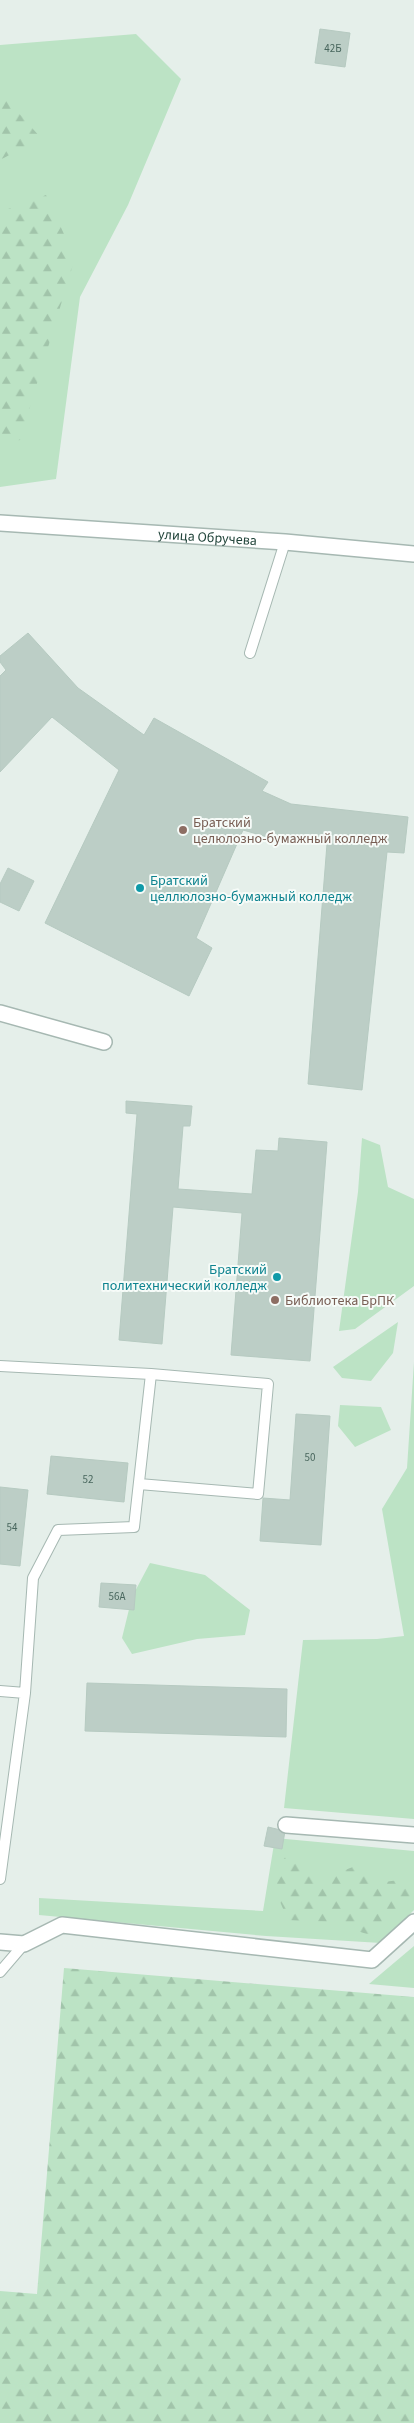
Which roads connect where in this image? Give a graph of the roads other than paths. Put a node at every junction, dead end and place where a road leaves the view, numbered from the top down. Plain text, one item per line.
1 (0, 522) edge
2 (285, 542) junction
3 (414, 554) edge
4 (250, 654) dead end
5 (0, 1013) edge
6 (104, 1042) dead end
7 (0, 1366) edge
8 (151, 1374) junction
9 (139, 1484) junction
10 (0, 1691) edge
11 (25, 1693) junction
12 (286, 1825) dead end
13 (414, 1835) edge
14 (0, 1879) edge
15 (414, 1922) edge
16 (0, 1942) edge
17 (24, 1944) junction
18 (0, 1972) edge

1 - 2 street, улица Обручева
2 - 3 street, улица Обручева
2 - 4 lane
5 - 6 street
7 - 8 lane
8 - 9 lane
8 - 9 lane
9 - 11 lane
10 - 11 lane
11 - 14 lane
12 - 13 street
15 - 17 street
16 - 17 street
17 - 18 lane

